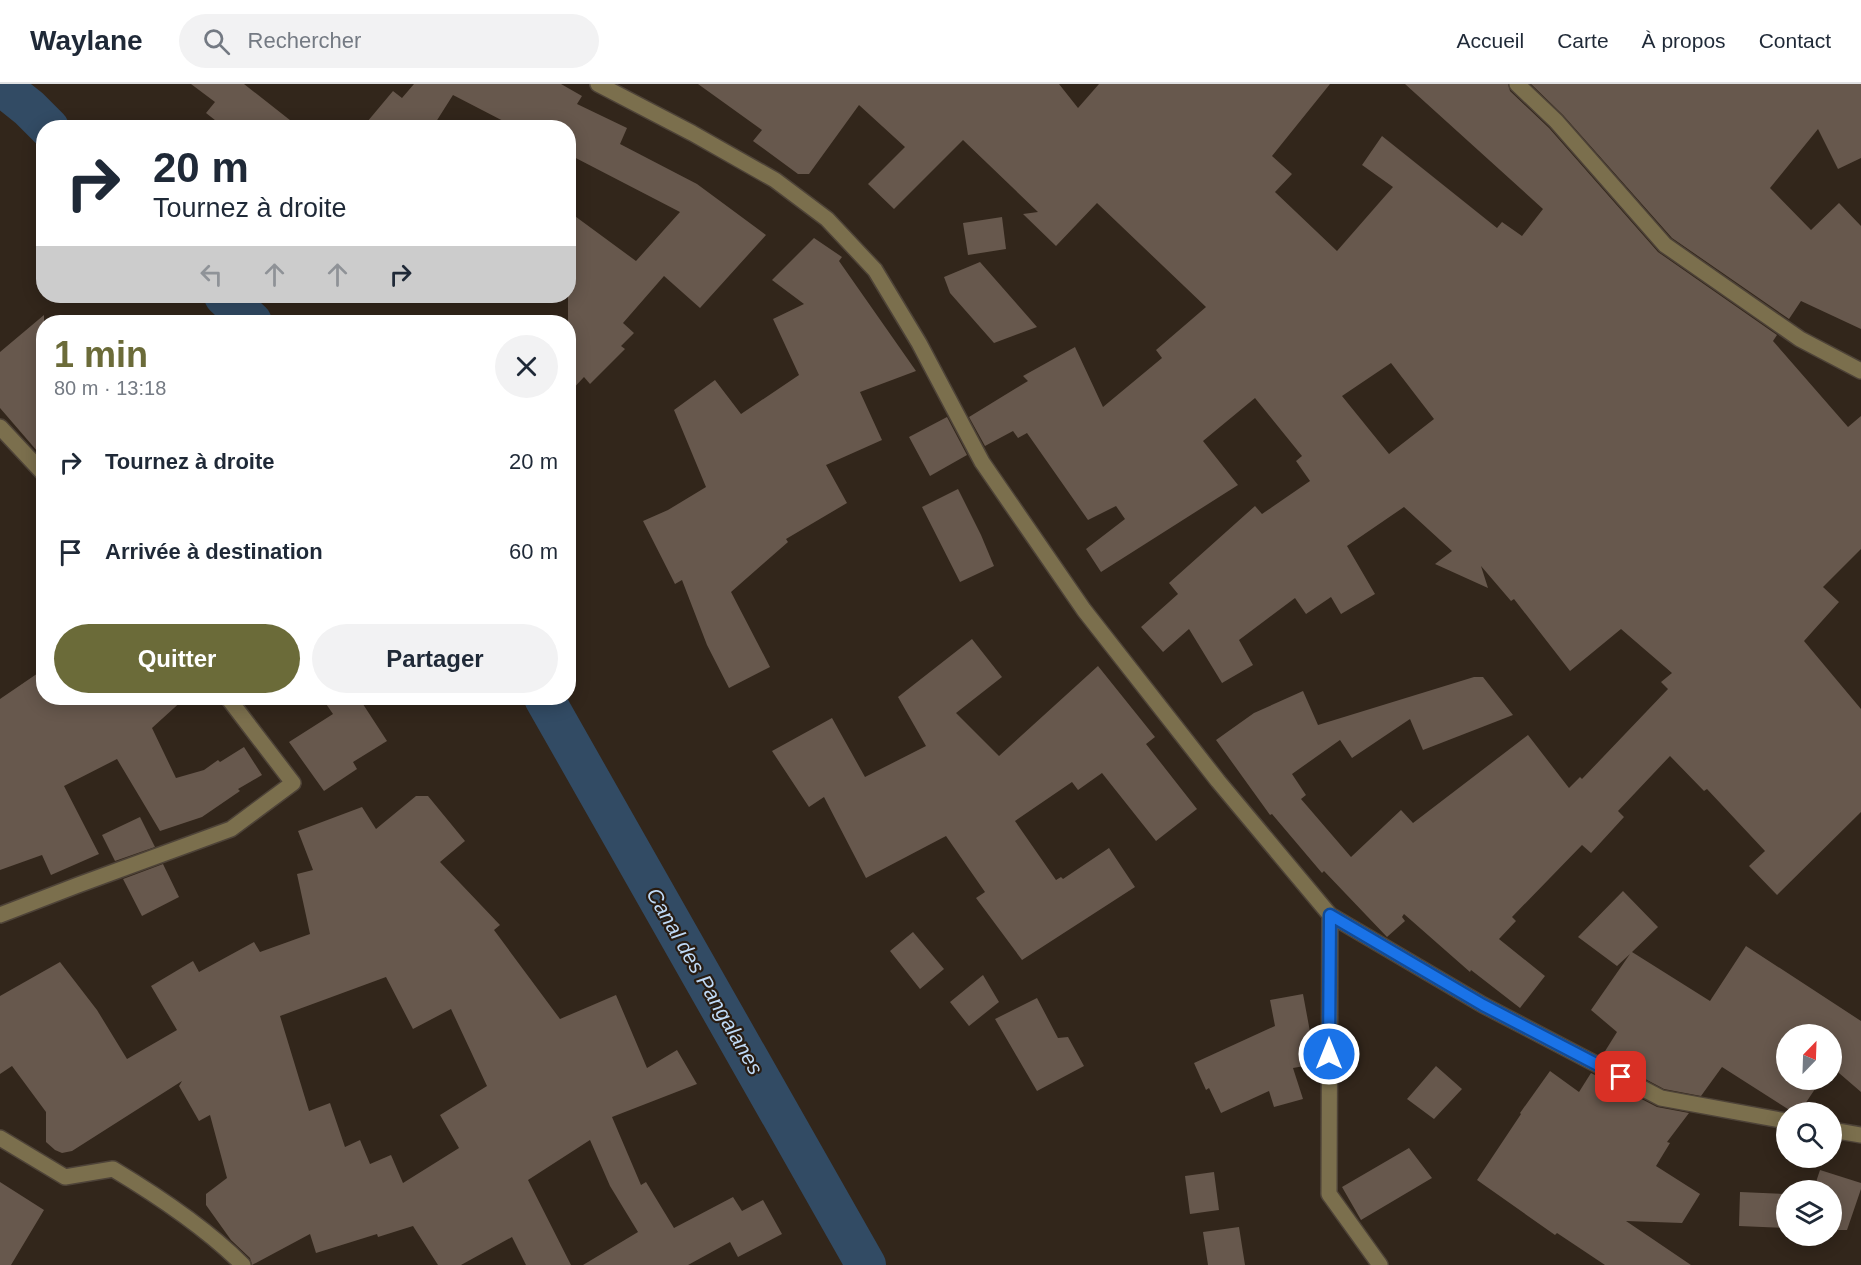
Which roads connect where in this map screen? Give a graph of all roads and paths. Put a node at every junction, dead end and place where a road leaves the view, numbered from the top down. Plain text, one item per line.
1 (598, 84) edge
2 (1517, 84) edge
3 (1861, 371) edge
4 (0, 427) edge
5 (36, 465) edge
6 (233, 705) edge
7 (0, 915) edge
8 (1330, 915) junction
9 (1776, 1119) edge
10 (1842, 1132) edge
11 (1861, 1135) edge
12 (0, 1138) edge
13 (243, 1265) edge
14 (1380, 1265) edge

1 - 8 street
2 - 3 street
4 - 5 street
6 - 7 street
8 - 9 street
8 - 14 street
10 - 11 street
12 - 13 street

